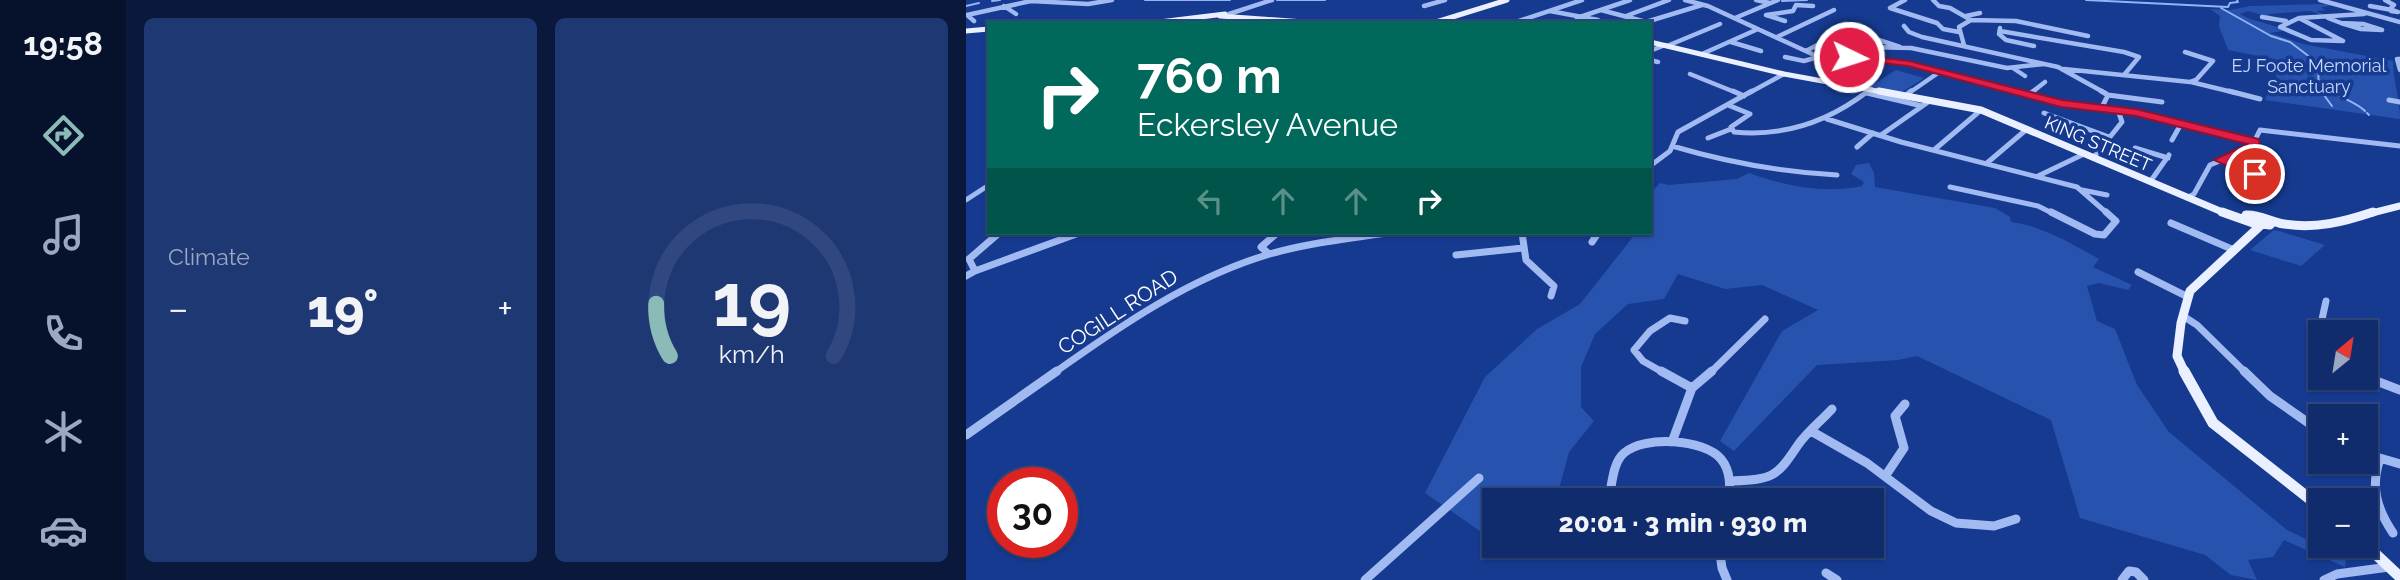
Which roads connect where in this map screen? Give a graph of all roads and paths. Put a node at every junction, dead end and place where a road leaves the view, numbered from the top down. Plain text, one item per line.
1 (1111, 0) edge
2 (1272, 0) edge
3 (1445, 0) edge
4 (1507, 0) edge
5 (1581, 0) edge
6 (1630, 0) edge
7 (1670, 0) edge
8 (1685, 0) edge
9 (1756, 0) edge
10 (1779, 0) edge
11 (1905, 0) edge
12 (1933, 0) edge
13 (2319, 0) edge
14 (2387, 1) edge
15 (2400, 1) edge
16 (1074, 4) junction
17 (1771, 4) junction
18 (1703, 5) junction
19 (1004, 6) junction
20 (1116, 6) dead end
21 (1424, 6) dead end
22 (1813, 6) dead end
23 (1939, 6) junction
24 (1065, 7) junction
25 (2373, 7) dead end
26 (1059, 9) dead end
27 (1600, 9) junction
28 (1759, 9) junction
29 (1931, 9) dead end
30 (1083, 10) dead end
31 (1550, 10) junction
32 (1835, 10) dead end
33 (1773, 13) junction
34 (1980, 13) dead end
35 (1016, 14) dead end
36 (2364, 14) junction
37 (1625, 16) junction
38 (1966, 16) junction
39 (2325, 16) junction
40 (1225, 17) edge
41 (2262, 17) dead end
42 (1577, 18) junction
43 (1734, 18) junction
44 (2298, 18) junction
45 (1598, 20) dead end
46 (1971, 20) junction
47 (1988, 20) junction
48 (1176, 21) edge
49 (1287, 21) edge
50 (1439, 21) edge
51 (1519, 21) edge
52 (1645, 21) edge
53 (1652, 21) edge
54 (1785, 21) dead end
55 (2286, 21) junction
56 (974, 22) dead end
57 (2400, 22) edge
58 (1652, 23) edge
59 (2341, 23) junction
60 (1720, 24) dead end
61 (1658, 25) dead end
62 (1855, 25) dead end
63 (1904, 26) dead end
64 (987, 29) edge
65 (1758, 29) junction
66 (966, 31) edge
67 (2000, 31) junction
68 (1959, 32) junction
69 (1864, 35) dead end
70 (2088, 36) dead end
71 (1776, 38) junction
72 (1652, 42) edge
73 (1730, 42) junction
74 (1964, 45) junction
75 (1666, 46) junction
76 (2034, 46) dead end
77 (1900, 48) junction
78 (1652, 50) edge
79 (1760, 51) dead end
80 (1806, 51) junction
81 (2185, 52) dead end
82 (1702, 54) junction
83 (1785, 57) dead end
84 (1821, 58) junction
85 (1849, 59) junction
86 (1863, 59) junction
87 (1652, 60) edge
88 (2400, 60) edge
89 (1658, 62) dead end
90 (2045, 64) junction
91 (2012, 68) junction
92 (2063, 69) junction
93 (2400, 70) edge
94 (1871, 71) dead end
95 (1938, 73) junction
96 (1690, 74) dead end
97 (1784, 74) junction
98 (2124, 75) junction
99 (2025, 76) dead end
100 (1824, 81) junction
101 (2045, 82) dead end
102 (2190, 82) junction
103 (1869, 91) junction
104 (1906, 95) junction
105 (2029, 95) junction
106 (1744, 96) junction
107 (2108, 96) junction
108 (2260, 99) dead end
109 (1931, 100) junction
110 (2389, 100) dead end
111 (2162, 102) dead end
112 (2400, 102) edge
113 (1728, 105) junction
114 (1922, 106) junction
115 (2101, 108) junction
116 (1981, 110) junction
117 (2118, 110) junction
118 (2044, 113) dead end
119 (1827, 119) junction
120 (2181, 124) junction
121 (1731, 129) junction
122 (2027, 129) junction
123 (1873, 133) junction
124 (1881, 135) junction
125 (2109, 137) junction
126 (1708, 138) dead end
127 (2172, 139) dead end
128 (2254, 142) junction
129 (1672, 146) junction
130 (2400, 146) edge
131 (1857, 147) dead end
132 (2135, 148) dead end
133 (1934, 150) junction
134 (2084, 154) junction
135 (2093, 158) junction
136 (2220, 160) junction
137 (1987, 163) junction
138 (1652, 165) edge
139 (1837, 175) dead end
140 (2266, 175) dead end
141 (2037, 176) junction
142 (2151, 182) junction
143 (987, 186) edge
144 (1950, 187) dead end
145 (2081, 190) junction
146 (2108, 195) dead end
147 (2187, 198) junction
148 (966, 200) edge
149 (2400, 205) edge
150 (2245, 218) junction
151 (2272, 222) junction
152 (2171, 223) dead end
153 (2260, 226) junction
154 (997, 235) edge
155 (1074, 235) edge
156 (1275, 235) edge
157 (1375, 235) edge
158 (1522, 235) edge
159 (1597, 235) edge
160 (1592, 242) dead end
161 (1522, 248) junction
162 (2234, 250) junction
163 (1269, 254) junction
164 (1456, 255) dead end
165 (975, 271) junction
166 (2138, 272) dead end
167 (966, 275) edge
168 (1551, 296) dead end
169 (2188, 297) junction
170 (2326, 301) dead end
171 (1765, 319) dead end
172 (2182, 320) junction
173 (2322, 320) edge
174 (1685, 321) dead end
175 (2378, 382) edge
176 (1692, 388) junction
177 (2400, 390) edge
178 (1905, 404) dead end
179 (1832, 409) dead end
180 (2308, 423) edge
181 (1811, 431) junction
182 (966, 435) edge
183 (1672, 442) junction
184 (2380, 459) joint
185 (2400, 464) edge
186 (1886, 475) junction
187 (1479, 478) dead end
188 (1732, 481) junction
189 (1611, 487) dead end
190 (1731, 488) edge
191 (2308, 498) edge
192 (2016, 519) dead end
193 (2393, 533) dead end
194 (2378, 556) edge
195 (1721, 558) edge
196 (2395, 572) edge
197 (1826, 573) dead end
198 (1365, 580) edge
199 (1727, 580) edge
200 (1837, 580) edge
201 (2122, 580) edge
202 (2144, 580) edge
203 (2324, 580) edge

1 - 16 street
1 - 20 street
2 - 40 street
3 - 21 street
4 - 50 main road
5 - 31 street
6 - 27 street
7 - 37 street
8 - 18 street
9 - 17 street
10 - 17 street
11 - 68 street
12 - 23 street
13 - 36 street
14 - 15 street
14 - 25 street
16 - 19 street
16 - 24 street
17 - 28 street
18 - 43 street
18 - 53 street
19 - 35 street
19 - 56 street
22 - 33 street
23 - 29 street
23 - 38 street
24 - 26 street
24 - 30 street
27 - 37 street
27 - 42 street
28 - 33 street
28 - 43 street
31 - 42 street
31 - 51 street
32 - 71 street
33 - 54 street
34 - 38 street
36 - 39 street
36 - 57 street
37 - 52 street
38 - 46 street
39 - 44 street
39 - 59 street
40 - 48 main road
40 - 49 main road
41 - 55 street
42 - 45 street
43 - 65 street
44 - 55 street
44 - 55 street
46 - 47 street
46 - 68 street
47 - 67 street
47 - 70 street
58 - 61 street
59 - 59 street
60 - 75 street
62 - 80 street
63 - 74 street
64 - 66 main road
65 - 71 street
65 - 73 street
67 - 76 street
67 - 98 street
68 - 74 street
69 - 77 street
71 - 80 street
72 - 75 main road, KING STREET
73 - 79 street
73 - 82 street
74 - 90 street
75 - 78 street
75 - 82 main road, KING STREET
77 - 85 street
77 - 91 street
80 - 84 street
81 - 102 street
82 - 97 main road, KING STREET
83 - 84 street
84 - 85 street
84 - 100 street
85 - 86 street
86 - 94 street
86 - 95 street
87 - 89 street
88 - 93 street
90 - 91 street
90 - 92 street
91 - 99 street
92 - 98 street
92 - 107 street
95 - 104 street
95 - 105 street
96 - 106 street
97 - 100 main road, KING STREET
97 - 106 street
98 - 102 street
100 - 103 main road, KING STREET
101 - 105 street
102 - 108 street
103 - 104 main road, KING STREET
103 - 114 street
103 - 119 street
104 - 109 main road, KING STREET
105 - 115 street
106 - 113 street
107 - 111 street
107 - 115 street
109 - 114 street
109 - 116 main road, KING STREET
110 - 112 street
113 - 121 street
113 - 129 street
114 - 124 street
115 - 117 street
116 - 122 main road, KING STREET
116 - 133 street
117 - 120 street
117 - 125 street
118 - 125 street
119 - 121 street
119 - 123 street
120 - 127 street
120 - 128 street
121 - 126 street
122 - 134 main road, KING STREET
122 - 137 street
123 - 124 street
123 - 131 street
124 - 133 street
125 - 135 street
128 - 130 street
128 - 136 street
129 - 138 street
129 - 139 street
132 - 142 street
133 - 137 street
134 - 135 main road, KING STREET
134 - 141 street
135 - 142 main road, KING STREET
136 - 140 street
136 - 147 street
137 - 141 street
141 - 145 street
142 - 147 main road, KING STREET
143 - 148 street
144 - 145 street
145 - 146 street
147 - 150 main road, KING STREET
149 - 151 main road
150 - 151 main road
150 - 153 main road
151 - 153 main road
152 - 162 street
153 - 162 main road
154 - 165 street
155 - 165 street
156 - 163 street
157 - 163 street, COGILL ROAD
158 - 161 street
159 - 160 street
161 - 164 street
161 - 168 street
162 - 169 main road
163 - 182 street, COGILL ROAD
165 - 167 street
166 - 169 street
169 - 172 main road
170 - 173 street
171 - 176 street
172 - 180 street
172 - 191 main road
174 - 176 street
175 - 177 street
176 - 183 street
178 - 186 street
179 - 181 street
181 - 186 street
181 - 188 street
183 - 188 street
183 - 189 street
184 - 185 street
184 - 193 street
186 - 192 street
187 - 198 street
188 - 190 street
194 - 196 main road
195 - 199 street
196 - 203 street
197 - 200 street
201 - 202 street

